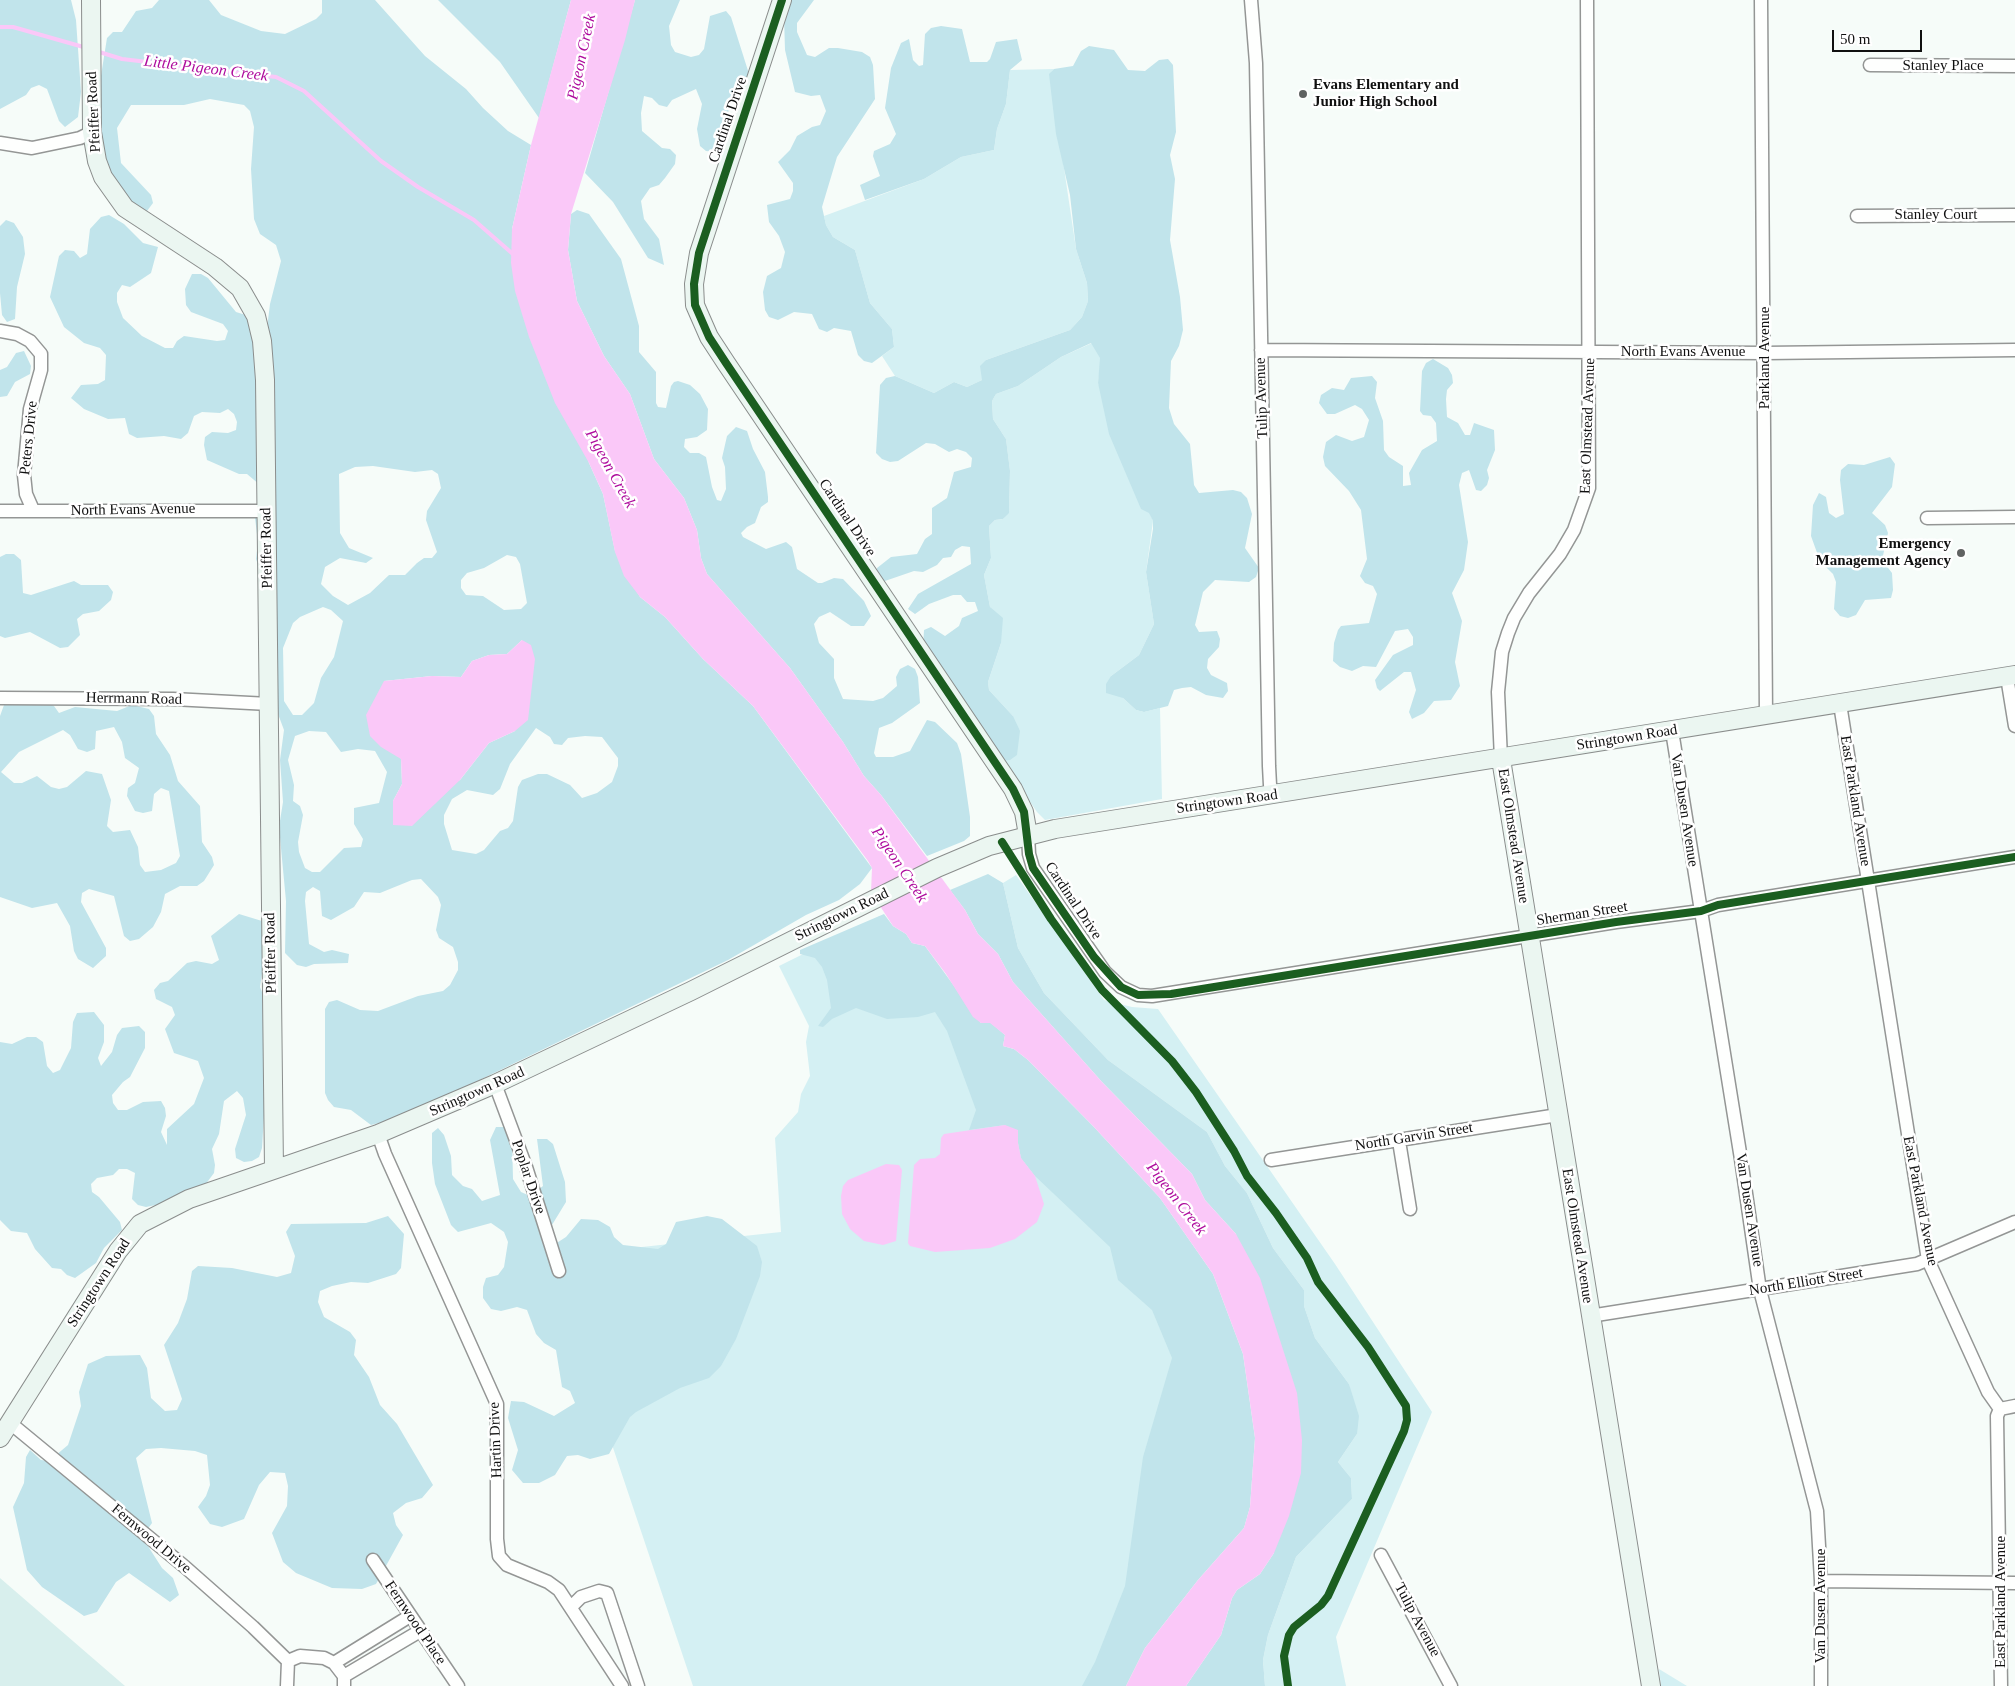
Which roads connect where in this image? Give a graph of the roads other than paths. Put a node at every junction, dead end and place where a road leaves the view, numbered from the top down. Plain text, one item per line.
1 (91, 0) edge
2 (782, 0) edge
3 (1251, 0) edge
4 (1587, 0) edge
5 (1761, 0) edge
6 (1870, 66) dead end
7 (2015, 66) edge
8 (92, 132) junction
9 (0, 142) edge
10 (2015, 214) edge
11 (1857, 216) dead end
12 (0, 332) edge
13 (1261, 350) junction
14 (2015, 350) edge
15 (1590, 351) junction
16 (1765, 352) junction
17 (33, 510) junction
18 (0, 511) edge
19 (267, 511) junction
20 (2015, 517) edge
21 (1927, 518) dead end
22 (2011, 676) edge
23 (0, 698) edge
24 (269, 704) junction
25 (1840, 704) junction
26 (1766, 716) junction
27 (2015, 726) edge
28 (1672, 731) junction
29 (1501, 759) junction
30 (1275, 795) junction
31 (1028, 835) junction
32 (2015, 857) edge
33 (1868, 880) junction
34 (1701, 911) junction
35 (1528, 936) junction
36 (1152, 996) joint
37 (495, 1084) junction
38 (1558, 1115) junction
39 (378, 1134) junction
40 (1400, 1141) junction
41 (1271, 1160) dead end
42 (274, 1169) junction
43 (1410, 1209) dead end
44 (2015, 1222) edge
45 (1928, 1260) junction
46 (559, 1271) dead end
47 (1760, 1290) junction
48 (1590, 1316) junction
49 (2015, 1406) edge
50 (2000, 1409) junction
51 (9, 1422) junction
52 (0, 1438) edge
53 (1381, 1555) dead end
54 (374, 1560) dead end
55 (1821, 1581) junction
56 (2015, 1583) edge
57 (2001, 1584) junction
58 (571, 1607) junction
59 (410, 1616) junction
60 (420, 1631) junction
61 (288, 1662) junction
62 (334, 1663) junction
63 (344, 1681) edge
64 (287, 1686) edge
65 (458, 1686) edge
66 (622, 1686) edge
67 (638, 1686) edge
68 (1451, 1686) edge
69 (1651, 1686) edge
70 (1821, 1686) edge
71 (2001, 1686) edge

1 - 8 street, Pfeiffer Road
2 - 31 street, Cardinal Drive
3 - 13 street, Tulip Avenue
4 - 15 street, East Olmstead Avenue
5 - 16 street, Parkland Avenue
6 - 7 street, Stanley Place
8 - 9 street
8 - 19 street, Pfeiffer Road
10 - 11 street, Stanley Court
12 - 17 street, Peters Drive
13 - 15 street, North Evans Avenue
13 - 30 street, Tulip Avenue
14 - 16 street, North Evans Avenue
15 - 16 street, North Evans Avenue
15 - 29 street, East Olmstead Avenue
16 - 26 street, Parkland Avenue
17 - 18 street, North Evans Avenue
17 - 19 street, North Evans Avenue
19 - 24 street, Pfeiffer Road
20 - 21 street
22 - 25 street, Stringtown Road
22 - 27 street
23 - 24 street, Herrmann Road
24 - 42 street, Pfeiffer Road
25 - 26 street, Stringtown Road
25 - 33 street, East Parkland Avenue
26 - 28 street, Stringtown Road
28 - 29 street, Stringtown Road
28 - 34 street, Van Dusen Avenue
29 - 30 street, Stringtown Road
29 - 35 street, East Olmstead Avenue
30 - 31 street, Stringtown Road
31 - 36 street, Cardinal Drive
31 - 37 street, Stringtown Road
32 - 33 street, Sherman Street
33 - 34 street, Sherman Street
33 - 45 street, East Parkland Avenue
34 - 35 street, Sherman Street
34 - 47 street, Van Dusen Avenue
35 - 36 street, Sherman Street
35 - 38 street, East Olmstead Avenue
37 - 39 street, Stringtown Road
37 - 46 street, Poplar Drive
38 - 40 street, North Garvin Street
38 - 48 street, East Olmstead Avenue
39 - 42 street, Stringtown Road
39 - 58 street, Hartin Drive
40 - 41 street, North Garvin Street
40 - 43 street
42 - 51 street, Stringtown Road
44 - 45 street, North Elliott Street
45 - 47 street, North Elliott Street
45 - 50 street, East Parkland Avenue
47 - 48 street, North Elliott Street
47 - 55 street, Van Dusen Avenue
48 - 69 street, East Olmstead Avenue
49 - 50 street
50 - 57 street, East Parkland Avenue
51 - 52 street, Stringtown Road
51 - 61 street, Fernwood Drive
53 - 68 street, Tulip Avenue
54 - 59 street, Fernwood Place
55 - 57 street
55 - 70 street, Van Dusen Avenue
56 - 57 street
57 - 71 street, East Parkland Avenue
58 - 66 street, Hartin Drive
58 - 67 street
59 - 60 street, Fernwood Place
59 - 62 street
60 - 63 street
60 - 65 street, Fernwood Place
61 - 62 street
61 - 64 street
62 - 63 street

